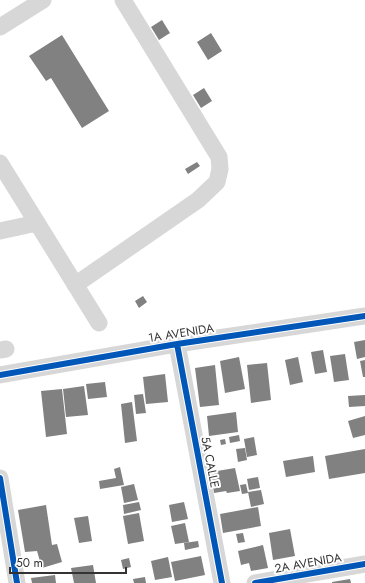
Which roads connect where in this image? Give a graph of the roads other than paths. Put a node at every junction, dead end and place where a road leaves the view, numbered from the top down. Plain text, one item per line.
1 (43, 0) edge
2 (123, 0) edge
3 (0, 27) edge
4 (0, 164) edge
5 (36, 222) junction
6 (0, 231) edge
7 (76, 285) junction
8 (365, 316) edge
9 (99, 323) dead end
10 (177, 344) junction
11 (0, 375) edge
12 (0, 478) edge
13 (365, 564) edge
14 (17, 583) edge
15 (222, 583) edge
16 (255, 583) edge

1 - 3 street
2 - 7 street
4 - 5 street
5 - 6 street
5 - 7 street
7 - 9 street
8 - 10 street, 1A AVENIDA
10 - 11 street, 1A AVENIDA
10 - 15 street, 5A CALLE
12 - 14 street
13 - 16 street, 2A AVENIDA

